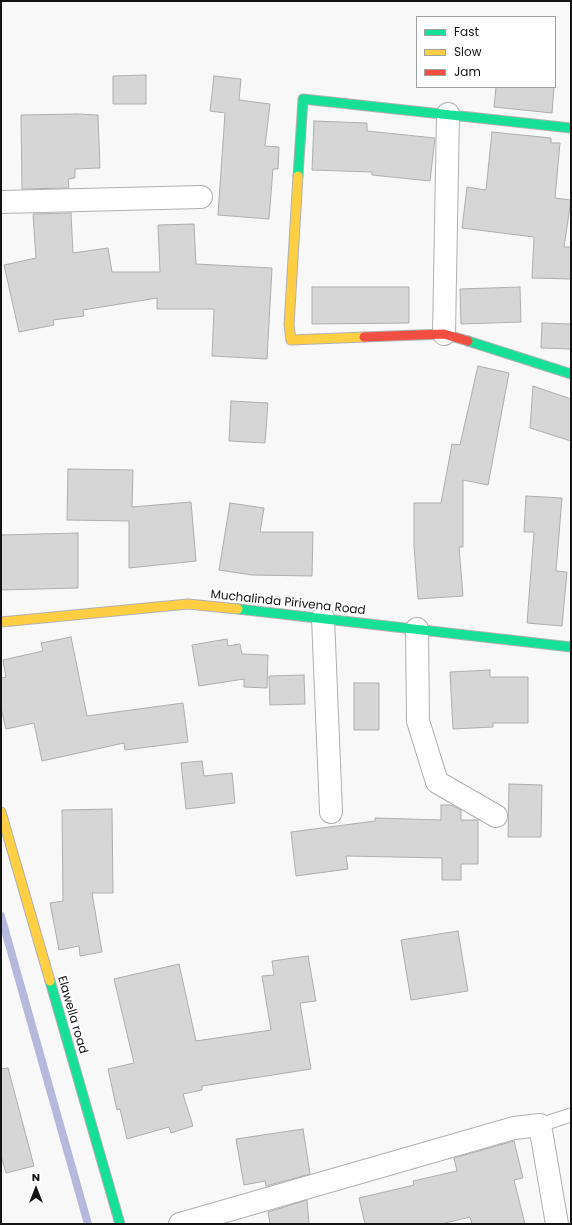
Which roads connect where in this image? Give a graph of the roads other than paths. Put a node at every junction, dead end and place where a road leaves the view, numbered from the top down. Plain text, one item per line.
1 (448, 114) junction
2 (571, 128) edge
3 (202, 197) dead end
4 (1, 202) edge
5 (444, 334) junction
6 (571, 374) edge
7 (323, 618) junction
8 (1, 622) edge
9 (417, 629) junction
10 (571, 647) edge
11 (1, 812) edge
12 (331, 812) dead end
13 (496, 816) dead end
14 (571, 1115) edge
15 (540, 1125) junction
16 (120, 1224) edge
17 (180, 1224) edge
18 (557, 1224) edge

1 - 2 street
1 - 5 street
1 - 5 street
3 - 4 street
5 - 6 street
7 - 8 street, Muchalinda Pirivena Road
7 - 9 street, Muchalinda Pirivena Road
7 - 12 street
9 - 10 street, Muchalinda Pirivena Road
9 - 13 street
11 - 16 street, Elawella road
14 - 15 lane
15 - 17 street
15 - 18 street

